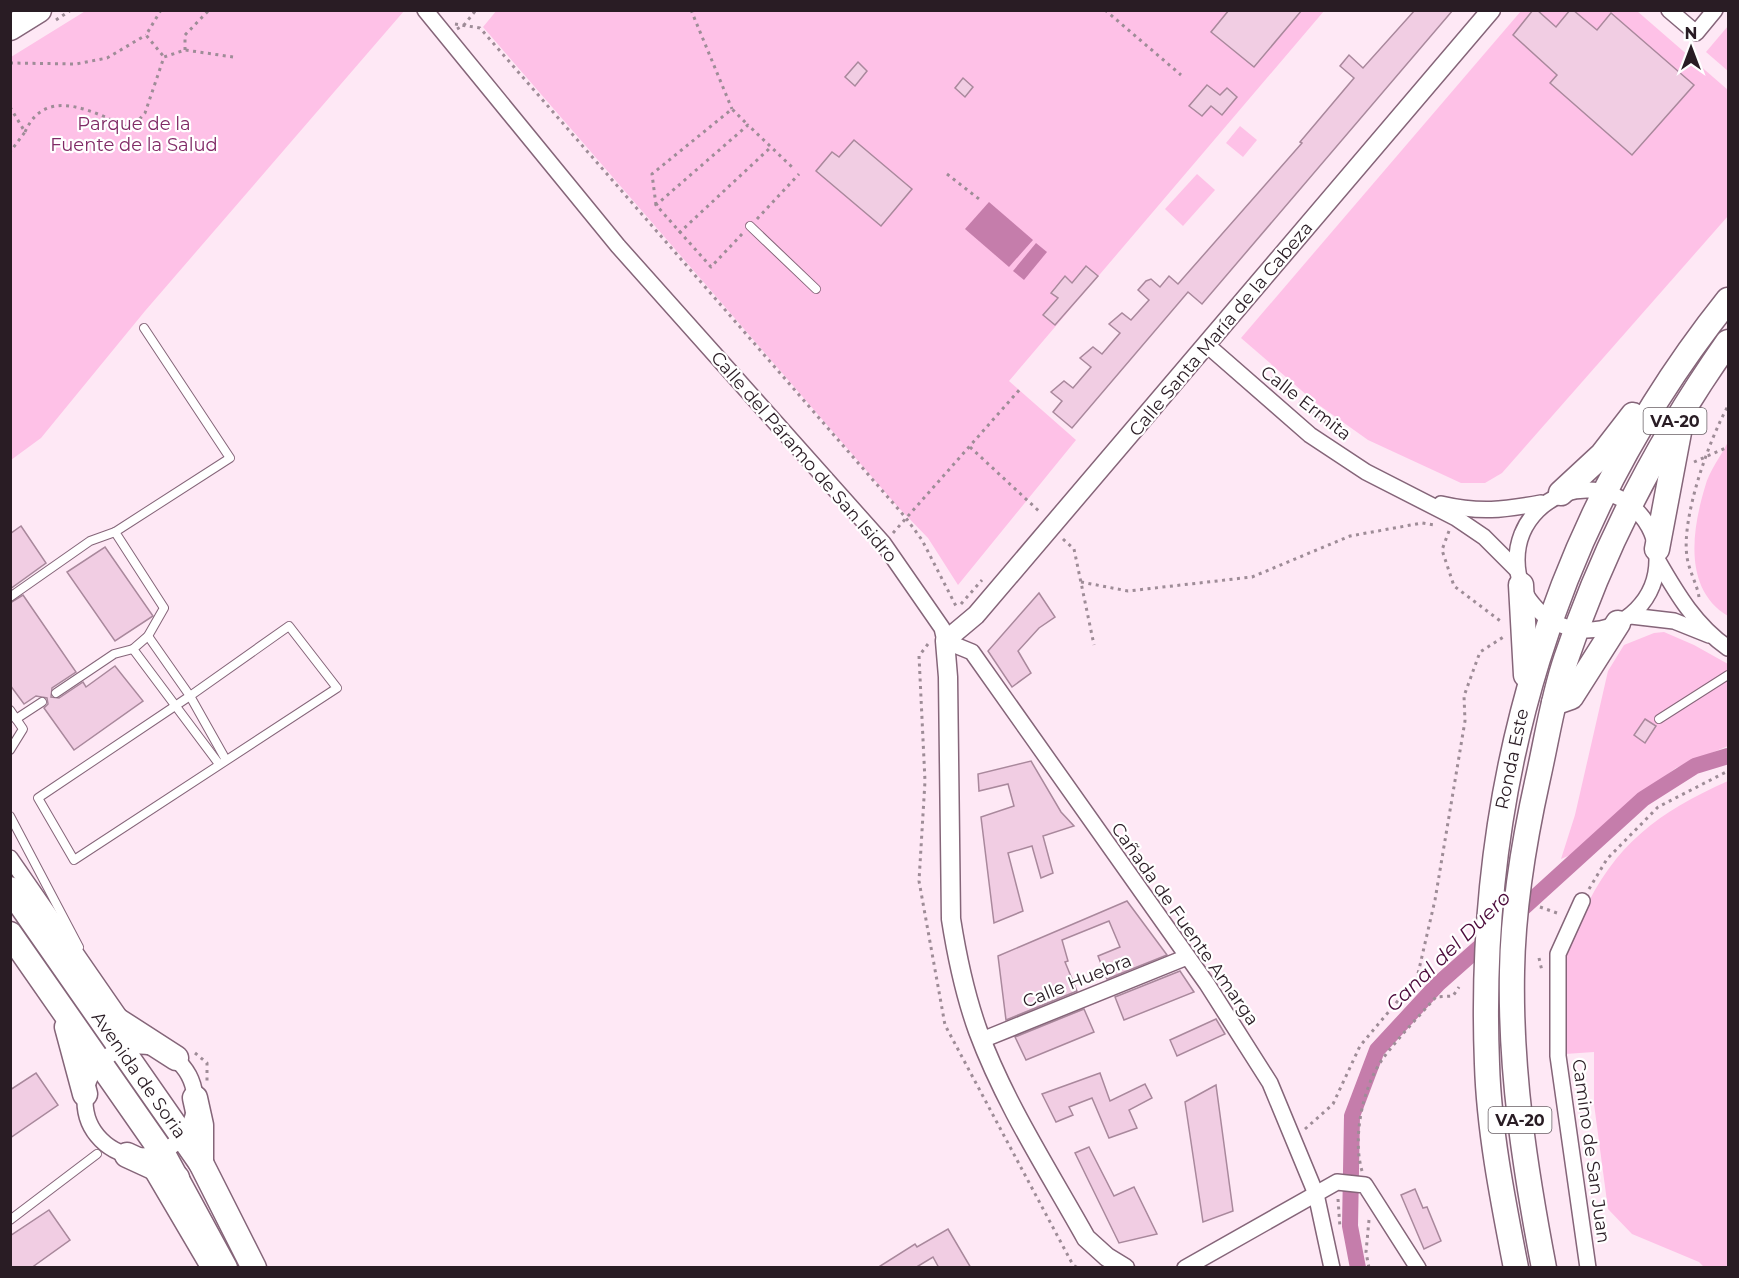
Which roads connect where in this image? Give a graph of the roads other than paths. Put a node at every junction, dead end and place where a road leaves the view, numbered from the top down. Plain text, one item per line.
1 (39, 10) edge
2 (425, 10) edge
3 (1491, 10) edge
4 (1669, 10) edge
5 (1715, 10) edge
6 (10, 28) edge
7 (750, 226) road end
8 (816, 289) dead end
9 (1728, 300) edge
10 (144, 328) dead end
11 (1728, 342) edge
12 (1208, 345) junction
13 (1658, 396) junction
14 (1686, 402) junction
15 (1604, 492) junction
16 (1551, 498) junction
17 (1419, 499) junction
18 (1629, 504) junction
19 (115, 532) junction
20 (1658, 555) junction
21 (1519, 578) junction
22 (10, 597) edge
23 (1550, 620) junction
24 (1625, 620) junction
25 (1576, 629) junction
26 (1709, 635) junction
27 (148, 636) junction
28 (945, 641) junction
29 (1728, 648) edge
30 (133, 650) junction
31 (1728, 675) edge
32 (57, 693) dead end
33 (1526, 693) junction
34 (190, 696) junction
35 (42, 702) dead end
36 (1554, 703) junction
37 (176, 706) junction
38 (10, 710) edge
39 (16, 719) junction
40 (1659, 719) dead end
41 (10, 750) edge
42 (222, 762) junction
43 (10, 816) edge
44 (10, 858) edge
45 (10, 889) edge
46 (1582, 901) road end
47 (10, 934) edge
48 (1187, 957) junction
49 (88, 968) junction
50 (87, 1001) junction
51 (59, 1005) junction
52 (123, 1022) junction
53 (982, 1040) junction
54 (122, 1048) junction
55 (176, 1058) junction
56 (100, 1063) junction
57 (85, 1094) junction
58 (195, 1098) junction
59 (183, 1138) junction
60 (97, 1154) dead end
61 (127, 1155) joint
62 (155, 1159) junction
63 (201, 1163) junction
64 (1316, 1194) junction
65 (10, 1220) edge
66 (1211, 1261) edge
67 (209, 1268) edge
68 (225, 1268) edge
69 (254, 1268) edge
70 (1125, 1268) edge
71 (1185, 1268) edge
72 (1332, 1268) edge
73 (1418, 1268) edge
74 (1516, 1268) edge
75 (1544, 1268) edge
76 (1587, 1268) edge

1 - 6 main road
2 - 28 street, Calle del Páramo de San Isidro
3 - 12 street, Calle Santa María de la Cabeza
4 - 5 street
7 - 8 lane
9 - 13 main road, Ronda Este / VA-20
10 - 19 lane
11 - 14 main road, Ronda Este / VA-20
12 - 17 street, Calle Ermita
12 - 28 street, Calle Santa María de la Cabeza
13 - 15 main road, Ronda Este / VA-20
13 - 16 main road
14 - 18 main road, Ronda Este / VA-20
14 - 20 main road
15 - 16 street, Calle Ermita
15 - 18 street
15 - 23 main road, Ronda Este / VA-20
16 - 17 street, Calle Ermita
16 - 21 street
17 - 21 street, Calle Ermita
18 - 20 street
18 - 25 main road, Ronda Este / VA-20
19 - 22 lane
19 - 27 lane
20 - 24 street
20 - 26 street
21 - 23 street, Calle Ermita
21 - 33 main road
23 - 25 street
23 - 33 main road, Ronda Este / VA-20
24 - 25 street
24 - 26 street
24 - 36 main road
25 - 36 main road, Ronda Este / VA-20
26 - 29 street
27 - 30 lane
27 - 34 lane
28 - 48 street, Cañada de Fuente Amarga
28 - 53 street, Calle del Páramo de San Isidro
30 - 32 lane
30 - 37 lane
31 - 40 lane
33 - 74 main road, Ronda Este / VA-20
34 - 37 lane
34 - 42 lane
34 - 42 lane
35 - 39 lane
36 - 75 main road, Ronda Este / VA-20
37 - 42 lane
37 - 42 lane
38 - 39 lane
39 - 41 lane
43 - 49 lane
44 - 49 street, Avenida de Soria
45 - 50 main road, Avenida de Soria
46 - 76 street, Camino de San Juan
47 - 51 main road, Avenida de Soria
48 - 53 street, Calle Huebra
48 - 64 street, Cañada de Fuente Amarga
49 - 52 street, Avenida de Soria
50 - 52 main road
50 - 54 main road, Avenida de Soria
51 - 56 main road, Avenida de Soria
51 - 57 main road
52 - 55 main road
53 - 70 street, Calle del Páramo de San Isidro
54 - 55 street
54 - 56 street
54 - 59 main road, Avenida de Soria
55 - 58 street
56 - 57 street
56 - 62 main road, Avenida de Soria
57 - 61 street
58 - 59 street
58 - 63 main road
59 - 62 street
59 - 63 main road, Avenida de Soria
60 - 65 lane
61 - 62 main road
62 - 67 street, Avenida de Soria
62 - 68 main road, Avenida de Soria
63 - 69 main road, Avenida de Soria
64 - 66 street
64 - 72 street, Cañada de Fuente Amarga
64 - 73 street
66 - 71 street

